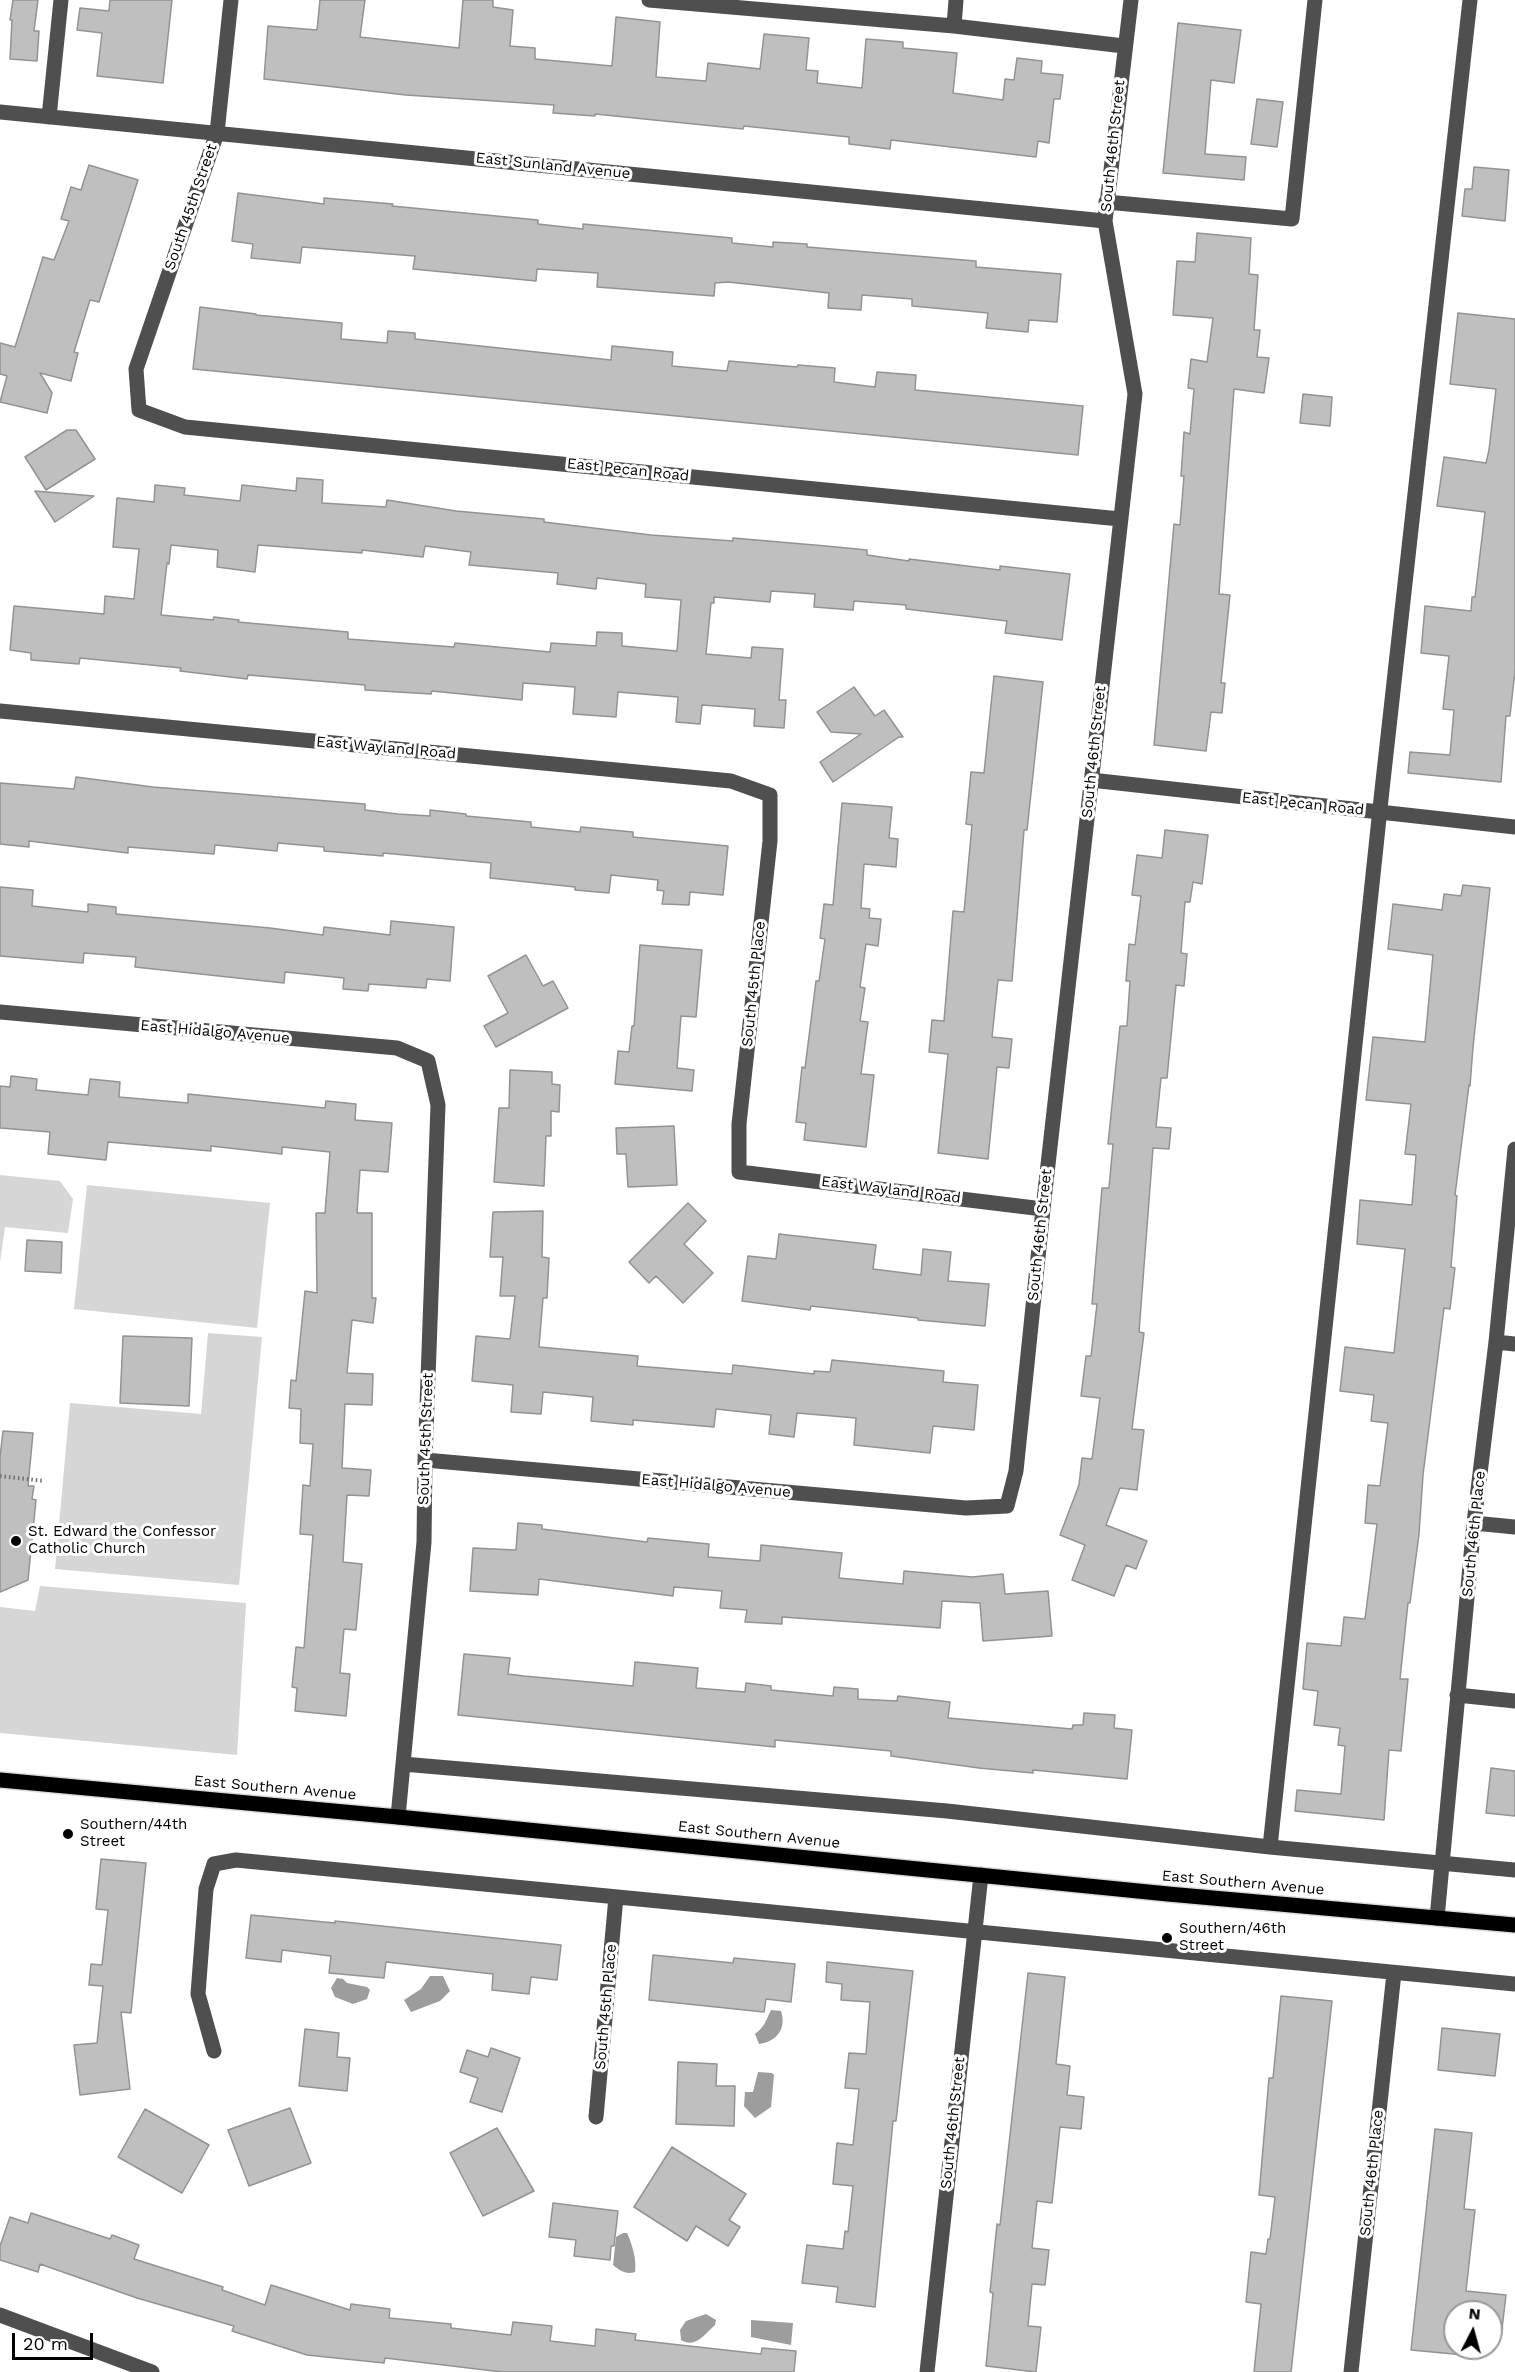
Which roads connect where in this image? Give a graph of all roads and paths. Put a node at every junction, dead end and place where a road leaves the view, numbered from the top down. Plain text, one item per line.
1 (61, 0) edge
2 (231, 0) edge
3 (649, 0) edge
4 (956, 0) edge
5 (1131, 0) edge
6 (1315, 0) edge
7 (1470, 0) edge
8 (765, 6) edge
9 (954, 26) junction
10 (1124, 46) junction
11 (0, 112) edge
12 (49, 117) junction
13 (217, 133) junction
14 (1106, 202) junction
15 (1105, 221) junction
16 (139, 410) joint
17 (1120, 519) junction
18 (0, 711) edge
19 (1091, 780) junction
20 (770, 795) joint
21 (1379, 812) junction
22 (1515, 827) edge
23 (0, 1012) edge
24 (428, 1061) joint
25 (1515, 1149) edge
26 (1514, 1169) edge
27 (739, 1172) joint
28 (1043, 1209) junction
29 (1496, 1342) junction
30 (1515, 1344) edge
31 (425, 1460) junction
32 (0, 1476) edge
33 (44, 1481) dead end
34 (1007, 1506) joint
35 (1474, 1523) junction
36 (1515, 1527) edge
37 (1457, 1695) junction
38 (1515, 1701) edge
39 (403, 1764) junction
40 (0, 1780) edge
41 (398, 1817) junction
42 (1270, 1847) junction
43 (1442, 1863) junction
44 (1515, 1870) edge
45 (981, 1875) junction
46 (616, 1897) junction
47 (1437, 1918) junction
48 (1515, 1925) edge
49 (974, 1930) junction
50 (1394, 1973) junction
51 (1515, 1984) edge
52 (214, 2050) dead end
53 (596, 2117) dead end
54 (0, 2315) edge
55 (152, 2372) edge
56 (927, 2372) edge
57 (1351, 2372) edge

1 - 12 street
2 - 13 street, South 45th Street
3 - 8 street
4 - 9 street
5 - 10 street, South 46th Street
6 - 14 street
7 - 21 street
8 - 9 street
9 - 10 street
10 - 14 street, South 46th Street
11 - 12 street, East Sunland Avenue
12 - 13 street, East Sunland Avenue
13 - 15 street, East Sunland Avenue
13 - 16 street, South 45th Street
14 - 15 street, South 46th Street
15 - 17 street, South 46th Street
16 - 17 street, East Pecan Road
17 - 19 street, South 46th Street
18 - 20 street, East Wayland Road
19 - 21 street, East Pecan Road
19 - 28 street, South 46th Street
20 - 27 street, South 45th Place
21 - 22 street, East Pecan Road
21 - 42 street
23 - 24 street, East Hidalgo Avenue
24 - 31 street, South 45th Street
25 - 26 street, South 46th Place
26 - 29 street, South 46th Place
27 - 28 street, East Wayland Road
28 - 34 street, South 46th Street
29 - 30 street
29 - 35 street, South 46th Place
31 - 34 street, East Hidalgo Avenue
31 - 39 street, South 45th Street
32 - 33 path
35 - 36 street
35 - 37 street, South 46th Place
37 - 38 street
37 - 43 street, South 46th Place
39 - 41 street, South 45th Street
39 - 42 street
40 - 41 main road, East Southern Avenue
41 - 45 main road, East Southern Avenue
42 - 43 street
43 - 44 street
43 - 47 street, South 46th Place
45 - 47 main road, East Southern Avenue
45 - 49 street, South 46th Street
46 - 49 street
46 - 52 street
46 - 53 street, South 45th Place
47 - 48 main road, East Southern Avenue
49 - 50 street
49 - 56 street, South 46th Street
50 - 51 street
50 - 57 street, South 46th Place
54 - 55 street

